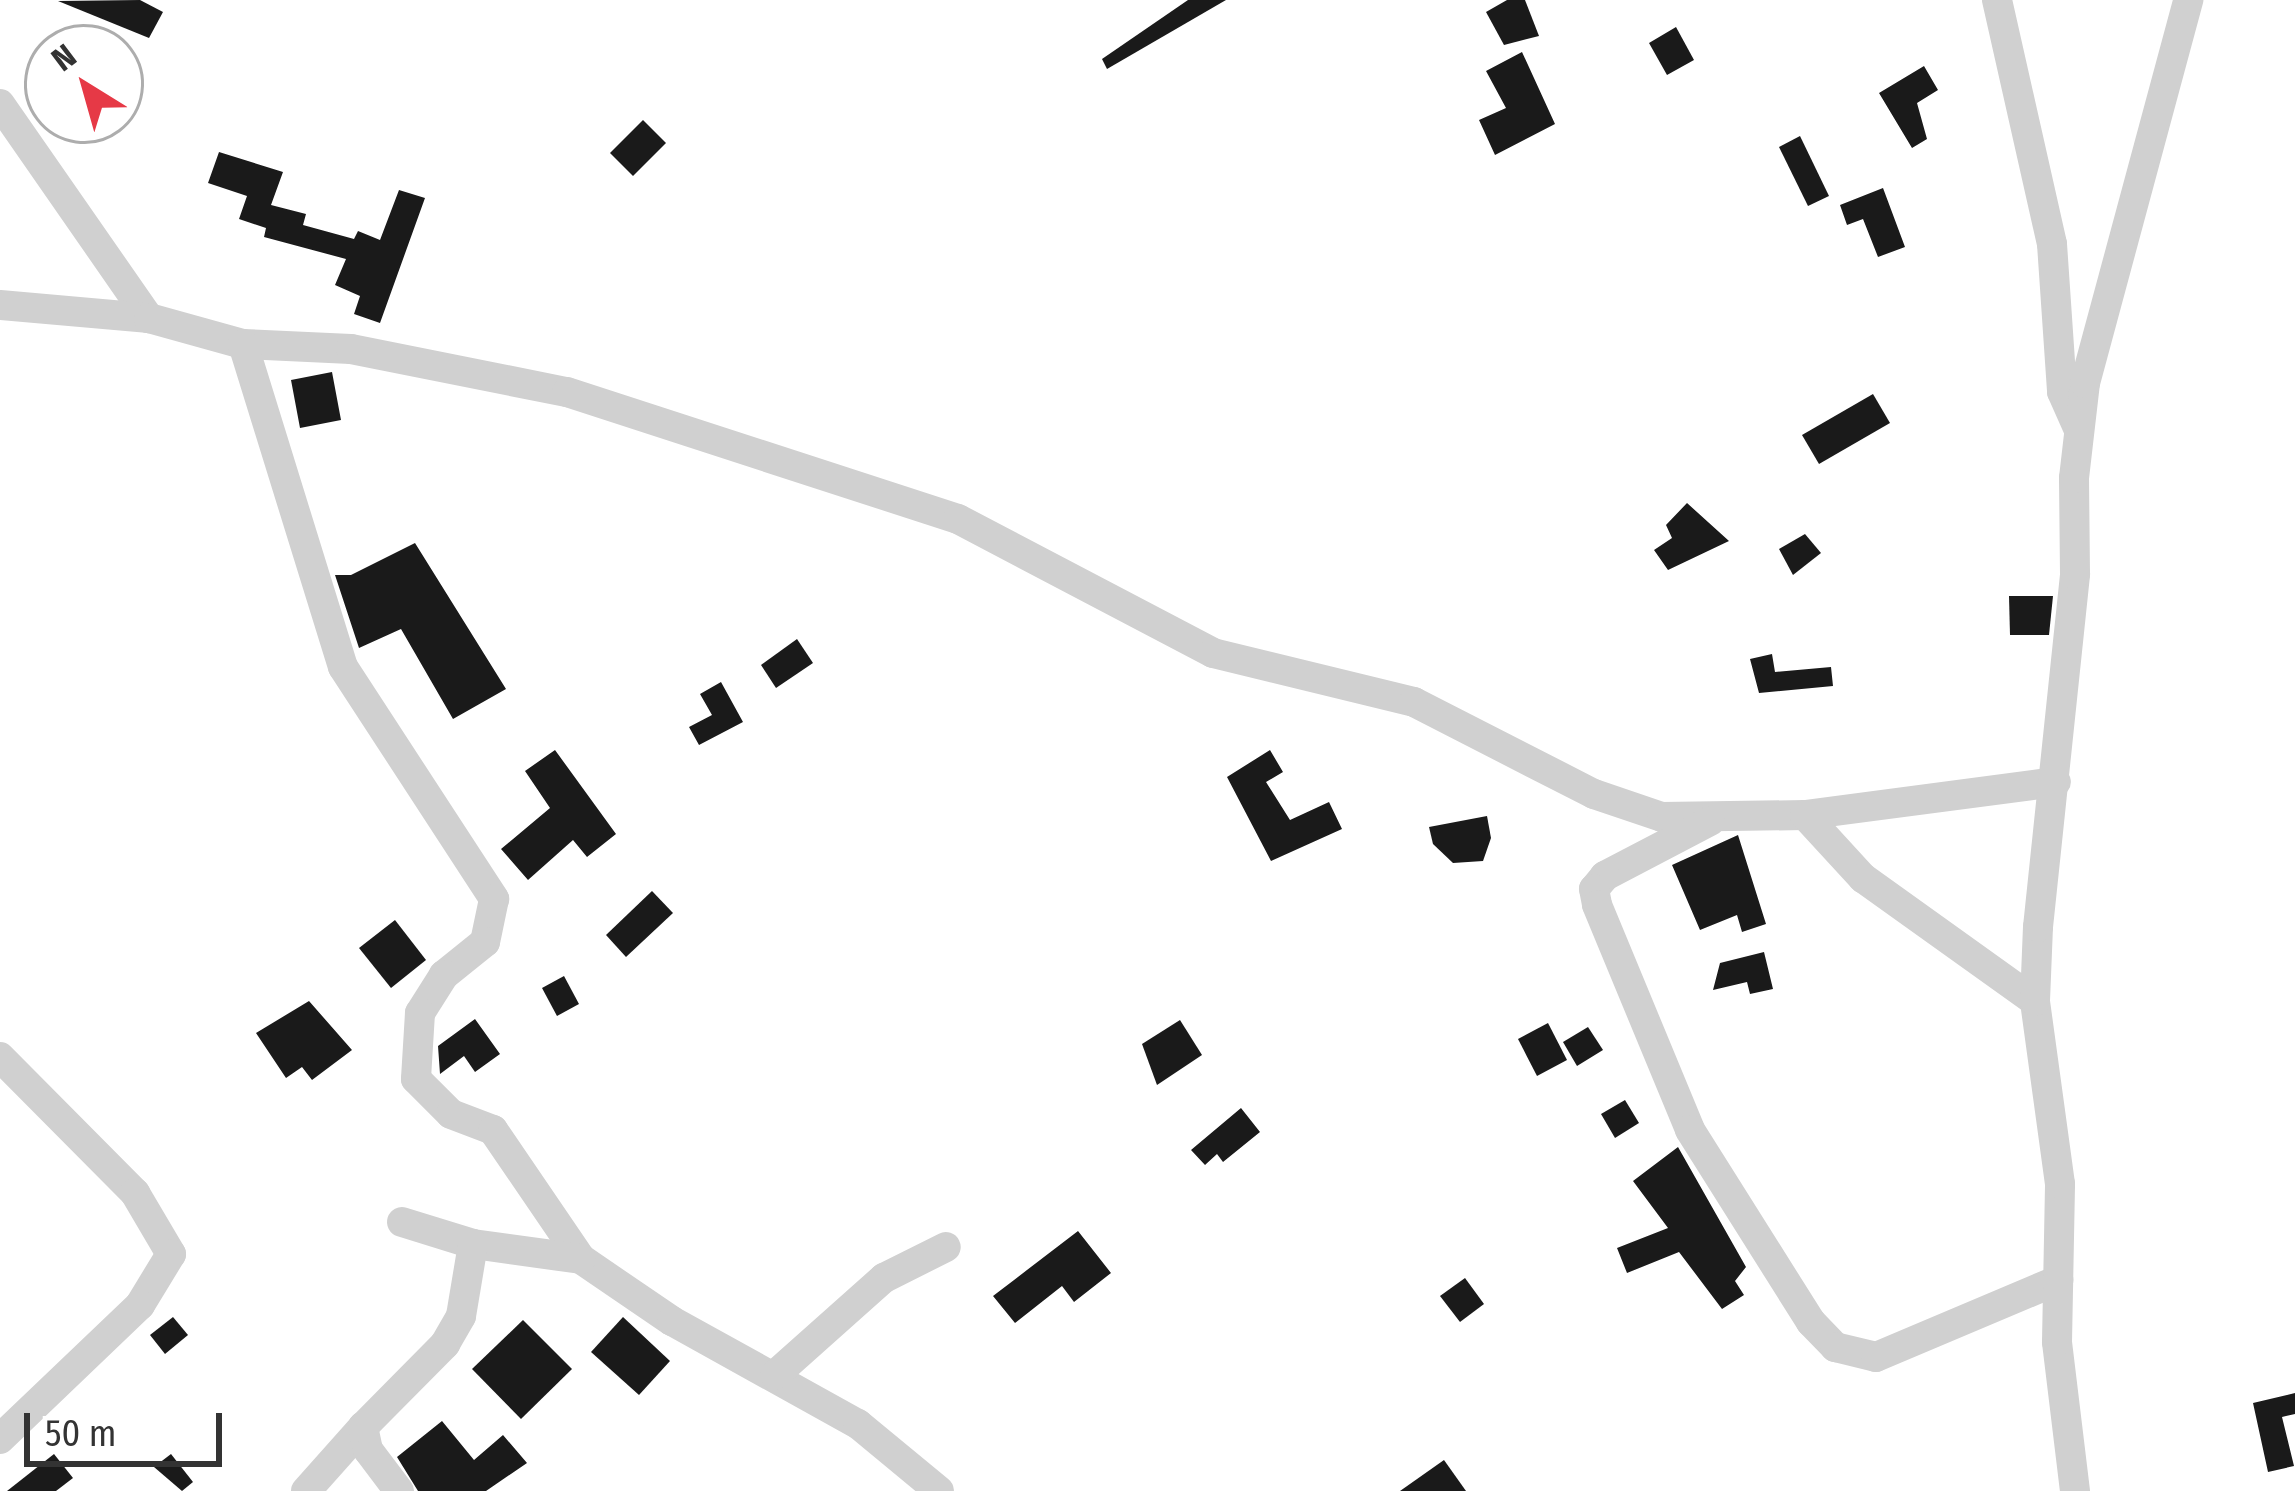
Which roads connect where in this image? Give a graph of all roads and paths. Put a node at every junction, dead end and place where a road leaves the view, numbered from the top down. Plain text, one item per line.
1 (1997, 0) edge
2 (2188, 0) edge
3 (0, 104) edge
4 (0, 305) edge
5 (149, 318) junction
6 (243, 344) junction
7 (2079, 428) junction
8 (2056, 782) junction
9 (1805, 814) junction
10 (1716, 818) junction
11 (2036, 1000) junction
12 (0, 1057) edge
13 (402, 1222) dead end
14 (473, 1244) junction
15 (946, 1247) dead end
16 (581, 1259) junction
17 (2058, 1280) junction
18 (775, 1375) junction
19 (363, 1427) junction
20 (0, 1438) edge
21 (306, 1491) edge
22 (399, 1491) edge
23 (939, 1491) edge
24 (2075, 1491) edge

1 - 7 street
2 - 7 street
3 - 5 street
4 - 5 street
5 - 6 street
6 - 10 street
6 - 16 street
7 - 8 street
8 - 9 street
8 - 11 street
9 - 10 street
9 - 11 street
10 - 17 street
11 - 17 street
12 - 20 street
13 - 14 street
14 - 16 street
14 - 19 street
15 - 18 street
16 - 18 street
17 - 24 street
18 - 23 street
19 - 21 street
19 - 22 street

